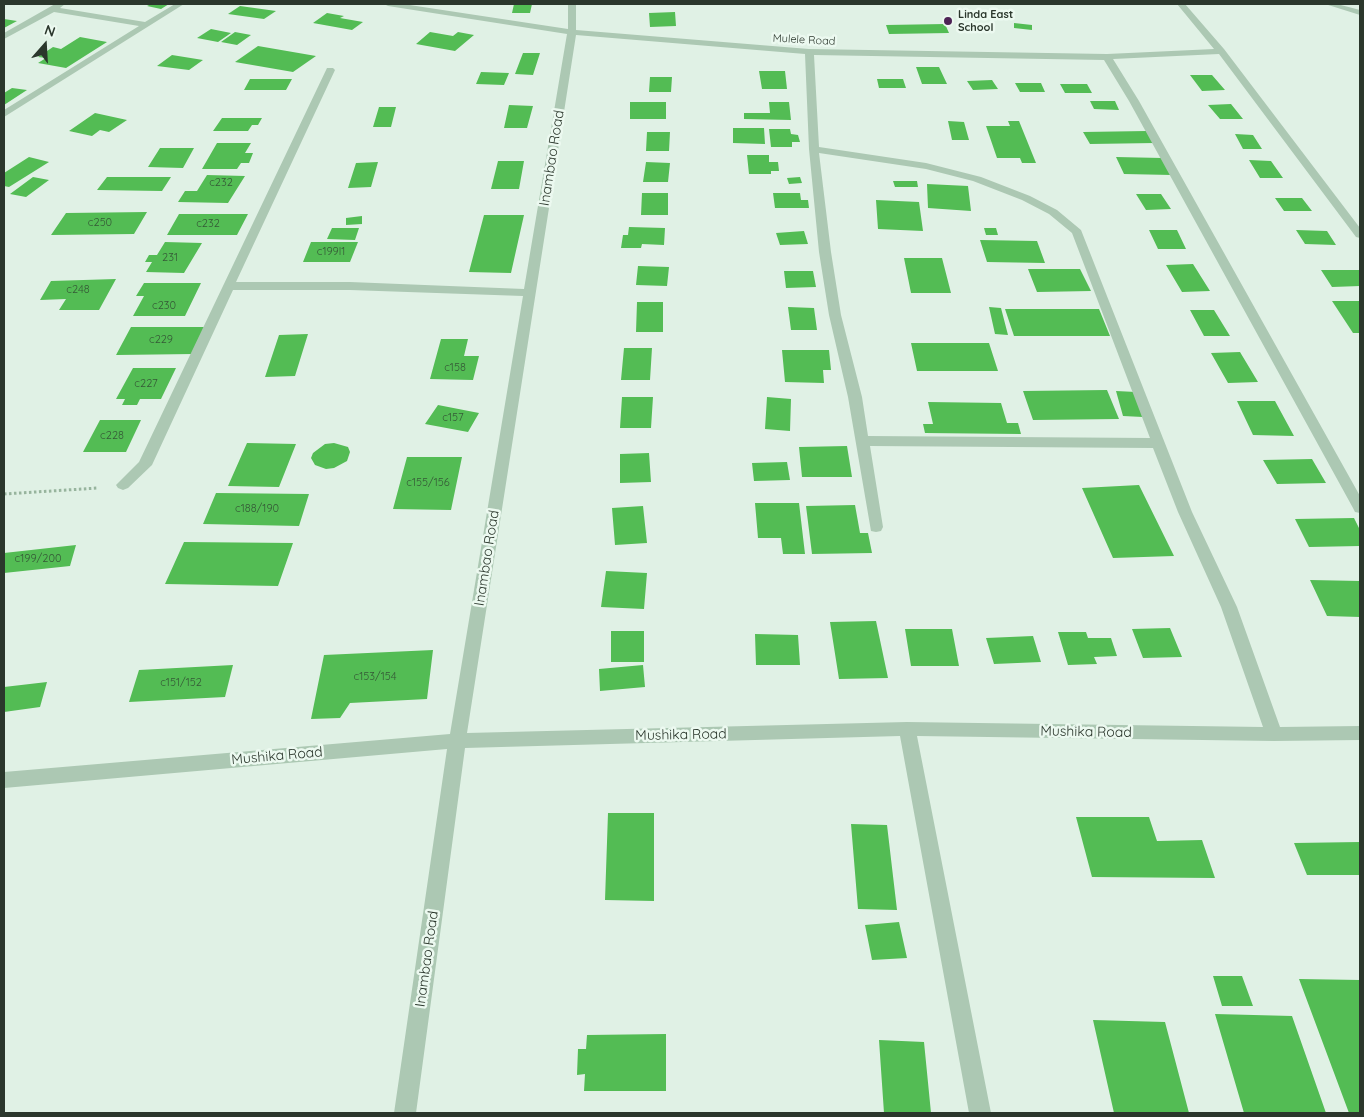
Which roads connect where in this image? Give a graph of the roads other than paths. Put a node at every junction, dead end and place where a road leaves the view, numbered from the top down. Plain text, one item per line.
1 (62, 4) edge
2 (180, 4) edge
3 (388, 4) edge
4 (572, 4) edge
5 (1181, 4) edge
6 (1329, 4) edge
7 (53, 9) junction
8 (1360, 13) edge
9 (147, 25) junction
10 (572, 32) junction
11 (4, 36) edge
12 (1221, 51) junction
13 (809, 52) junction
14 (1107, 57) junction
15 (330, 70) dead end
16 (4, 114) edge
17 (814, 149) junction
18 (1360, 235) edge
19 (230, 286) junction
20 (530, 294) junction
21 (862, 440) junction
22 (1158, 443) junction
23 (123, 485) road end
24 (1360, 508) edge
25 (876, 527) dead end
26 (907, 729) junction
27 (1360, 732) edge
28 (1274, 734) junction
29 (457, 741) junction
30 (4, 780) edge
31 (405, 1113) edge
32 (980, 1113) edge

1 - 7 street
2 - 9 street
3 - 10 street, Mulele Road
4 - 10 street, Inambao Road
5 - 12 street
6 - 8 street
7 - 9 street
7 - 11 street
9 - 16 street
10 - 13 street, Mulele Road
10 - 20 street, Inambao Road
12 - 14 street, Mulele Road
12 - 18 street
13 - 14 street, Mulele Road
13 - 17 street
14 - 24 street
15 - 19 street
17 - 21 street
17 - 22 street
19 - 20 street
19 - 23 street
20 - 29 street, Inambao Road
21 - 22 street
21 - 25 street
22 - 28 street
26 - 28 street, Mushika Road
26 - 29 street, Mushika Road
26 - 32 street
27 - 28 street, Mushika Road
29 - 30 street, Mushika Road
29 - 31 street, Inambao Road

